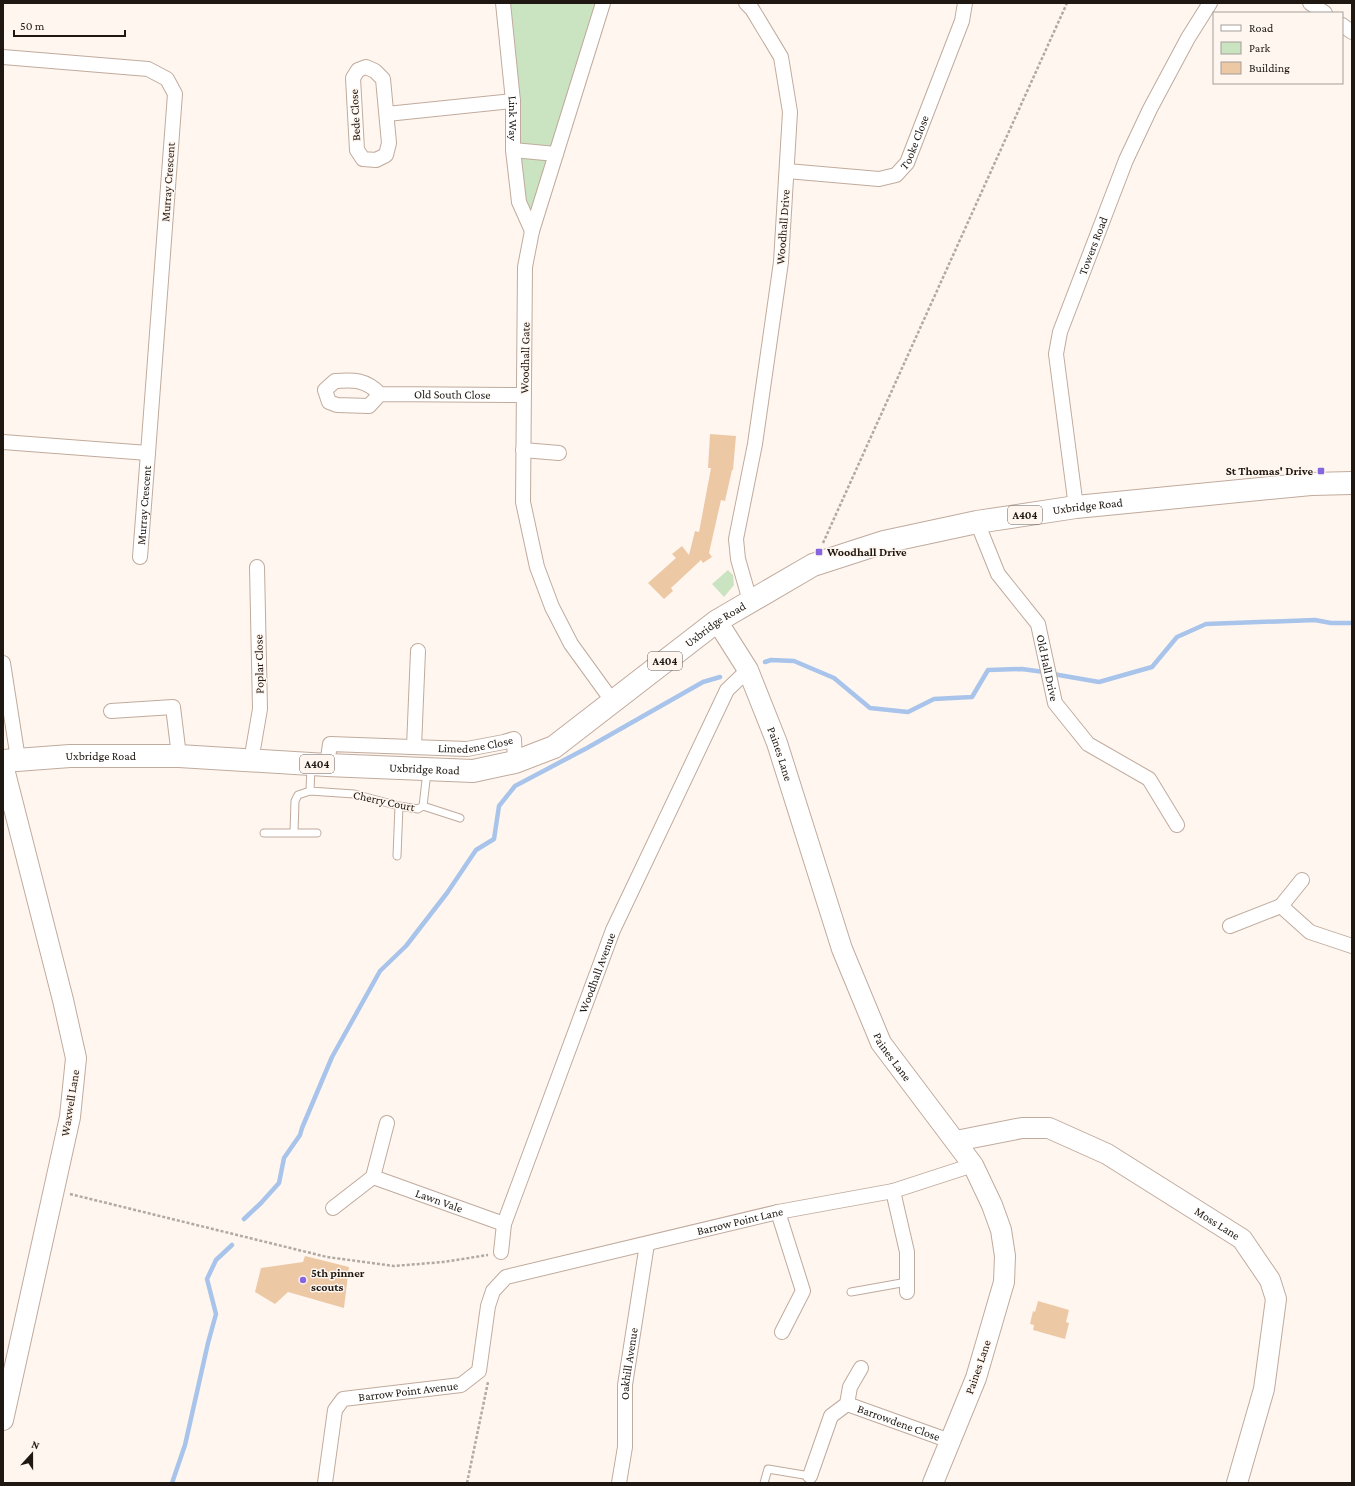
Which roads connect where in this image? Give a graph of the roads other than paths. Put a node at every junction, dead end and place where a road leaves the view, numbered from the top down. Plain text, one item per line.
1 (504, 3) edge
2 (602, 3) edge
3 (746, 3) edge
4 (965, 3) edge
5 (1210, 3) edge
6 (1310, 3) edge
7 (1324, 12) edge
8 (1343, 26) edge
9 (1352, 32) edge
10 (3, 57) edge
11 (513, 101) junction
12 (387, 114) junction
13 (513, 150) junction
14 (556, 154) junction
15 (787, 171) junction
16 (532, 231) junction
17 (380, 394) dead end
18 (524, 395) junction
19 (3, 442) edge
20 (523, 450) junction
21 (148, 453) junction
22 (559, 453) dead end
23 (1352, 483) edge
24 (1076, 508) junction
25 (977, 522) junction
26 (140, 557) dead end
27 (257, 567) dead end
28 (750, 601) junction
29 (717, 621) junction
30 (418, 651) dead end
31 (3, 663) edge
32 (748, 670) junction
33 (613, 702) junction
34 (111, 711) dead end
35 (414, 747) junction
36 (179, 756) junction
37 (251, 760) junction
38 (8, 762) edge
39 (514, 762) junction
40 (319, 764) junction
41 (427, 770) junction
42 (310, 791) junction
43 (399, 806) junction
44 (423, 806) junction
45 (460, 818) dead end
46 (1177, 825) dead end
47 (294, 832) junction
48 (264, 833) dead end
49 (318, 833) dead end
50 (397, 856) dead end
51 (1302, 880) dead end
52 (1281, 906) junction
53 (1230, 926) dead end
54 (1352, 946) edge
55 (387, 1123) dead end
56 (956, 1141) junction
57 (973, 1165) junction
58 (373, 1177) junction
59 (893, 1191) junction
60 (334, 1208) dead end
61 (778, 1212) junction
62 (504, 1224) junction
63 (647, 1244) junction
64 (496, 1257) road end
65 (907, 1287) joint
66 (852, 1292) dead end
67 (782, 1332) dead end
68 (860, 1368) dead end
69 (479, 1371) joint
70 (847, 1404) junction
71 (3, 1420) edge
72 (950, 1441) junction
73 (810, 1476) joint
74 (325, 1483) edge
75 (619, 1483) edge
76 (764, 1483) edge
77 (933, 1483) edge
78 (1237, 1483) edge

1 - 11 street, Link Way
2 - 14 street, Woodhall Gate
3 - 15 street, Woodhall Drive
4 - 15 street, Tooke Close
5 - 24 street, Towers Road
6 - 7 street
8 - 9 street
10 - 21 street, Murray Crescent
11 - 12 street
11 - 13 street, Link Way
12 - 12 street, Bede Close
13 - 14 street
13 - 16 street, Link Way
14 - 16 street, Woodhall Gate
15 - 28 street, Woodhall Drive
16 - 18 street, Woodhall Gate
17 - 18 street, Old South Close
18 - 20 street, Woodhall Gate
19 - 21 street, Murray Crescent
20 - 22 street
20 - 33 street, Woodhall Gate
21 - 26 street, Murray Crescent
23 - 24 main road, Uxbridge Road / A404
24 - 25 main road, Uxbridge Road / A404
25 - 28 main road, Uxbridge Road / A404
25 - 46 street, Old Hall Drive
27 - 37 street, Poplar Close
28 - 29 main road, Uxbridge Road / A404
29 - 32 street, Paines Lane
29 - 33 main road, Uxbridge Road / A404
30 - 35 street
31 - 38 street
32 - 56 street, Paines Lane
32 - 62 street, Woodhall Avenue
33 - 39 main road, Uxbridge Road / A404
34 - 36 street
35 - 39 street, Limedene Close
35 - 40 street, Limedene Close
36 - 37 main road, Uxbridge Road / A404
36 - 38 main road, Uxbridge Road / A404
37 - 40 main road, Uxbridge Road / A404
38 - 71 street, Waxwell Lane
39 - 41 main road, Uxbridge Road / A404
40 - 41 main road, Uxbridge Road / A404
40 - 42 lane
41 - 44 lane, Cherry Court
42 - 43 lane, Cherry Court
42 - 47 lane
43 - 44 lane, Cherry Court
43 - 50 lane
44 - 45 lane
47 - 48 lane
47 - 49 lane
51 - 52 street
52 - 53 street
52 - 54 street
55 - 58 street
56 - 57 street, Paines Lane
56 - 78 street, Moss Lane
57 - 59 street, Barrow Point Lane
57 - 72 street, Paines Lane
58 - 60 street
58 - 62 street, Lawn Vale
59 - 61 street, Barrow Point Lane
59 - 65 street
61 - 63 street, Barrow Point Lane
61 - 67 street
62 - 64 street, Woodhall Avenue
63 - 69 street, Barrow Point Lane
63 - 75 street, Oakhill Avenue
65 - 66 lane
68 - 70 street, Barrowdene Close
69 - 74 street, Barrow Point Avenue
70 - 72 street, Barrowdene Close
70 - 73 street, Barrowdene Close
72 - 77 street, Paines Lane
73 - 76 lane

